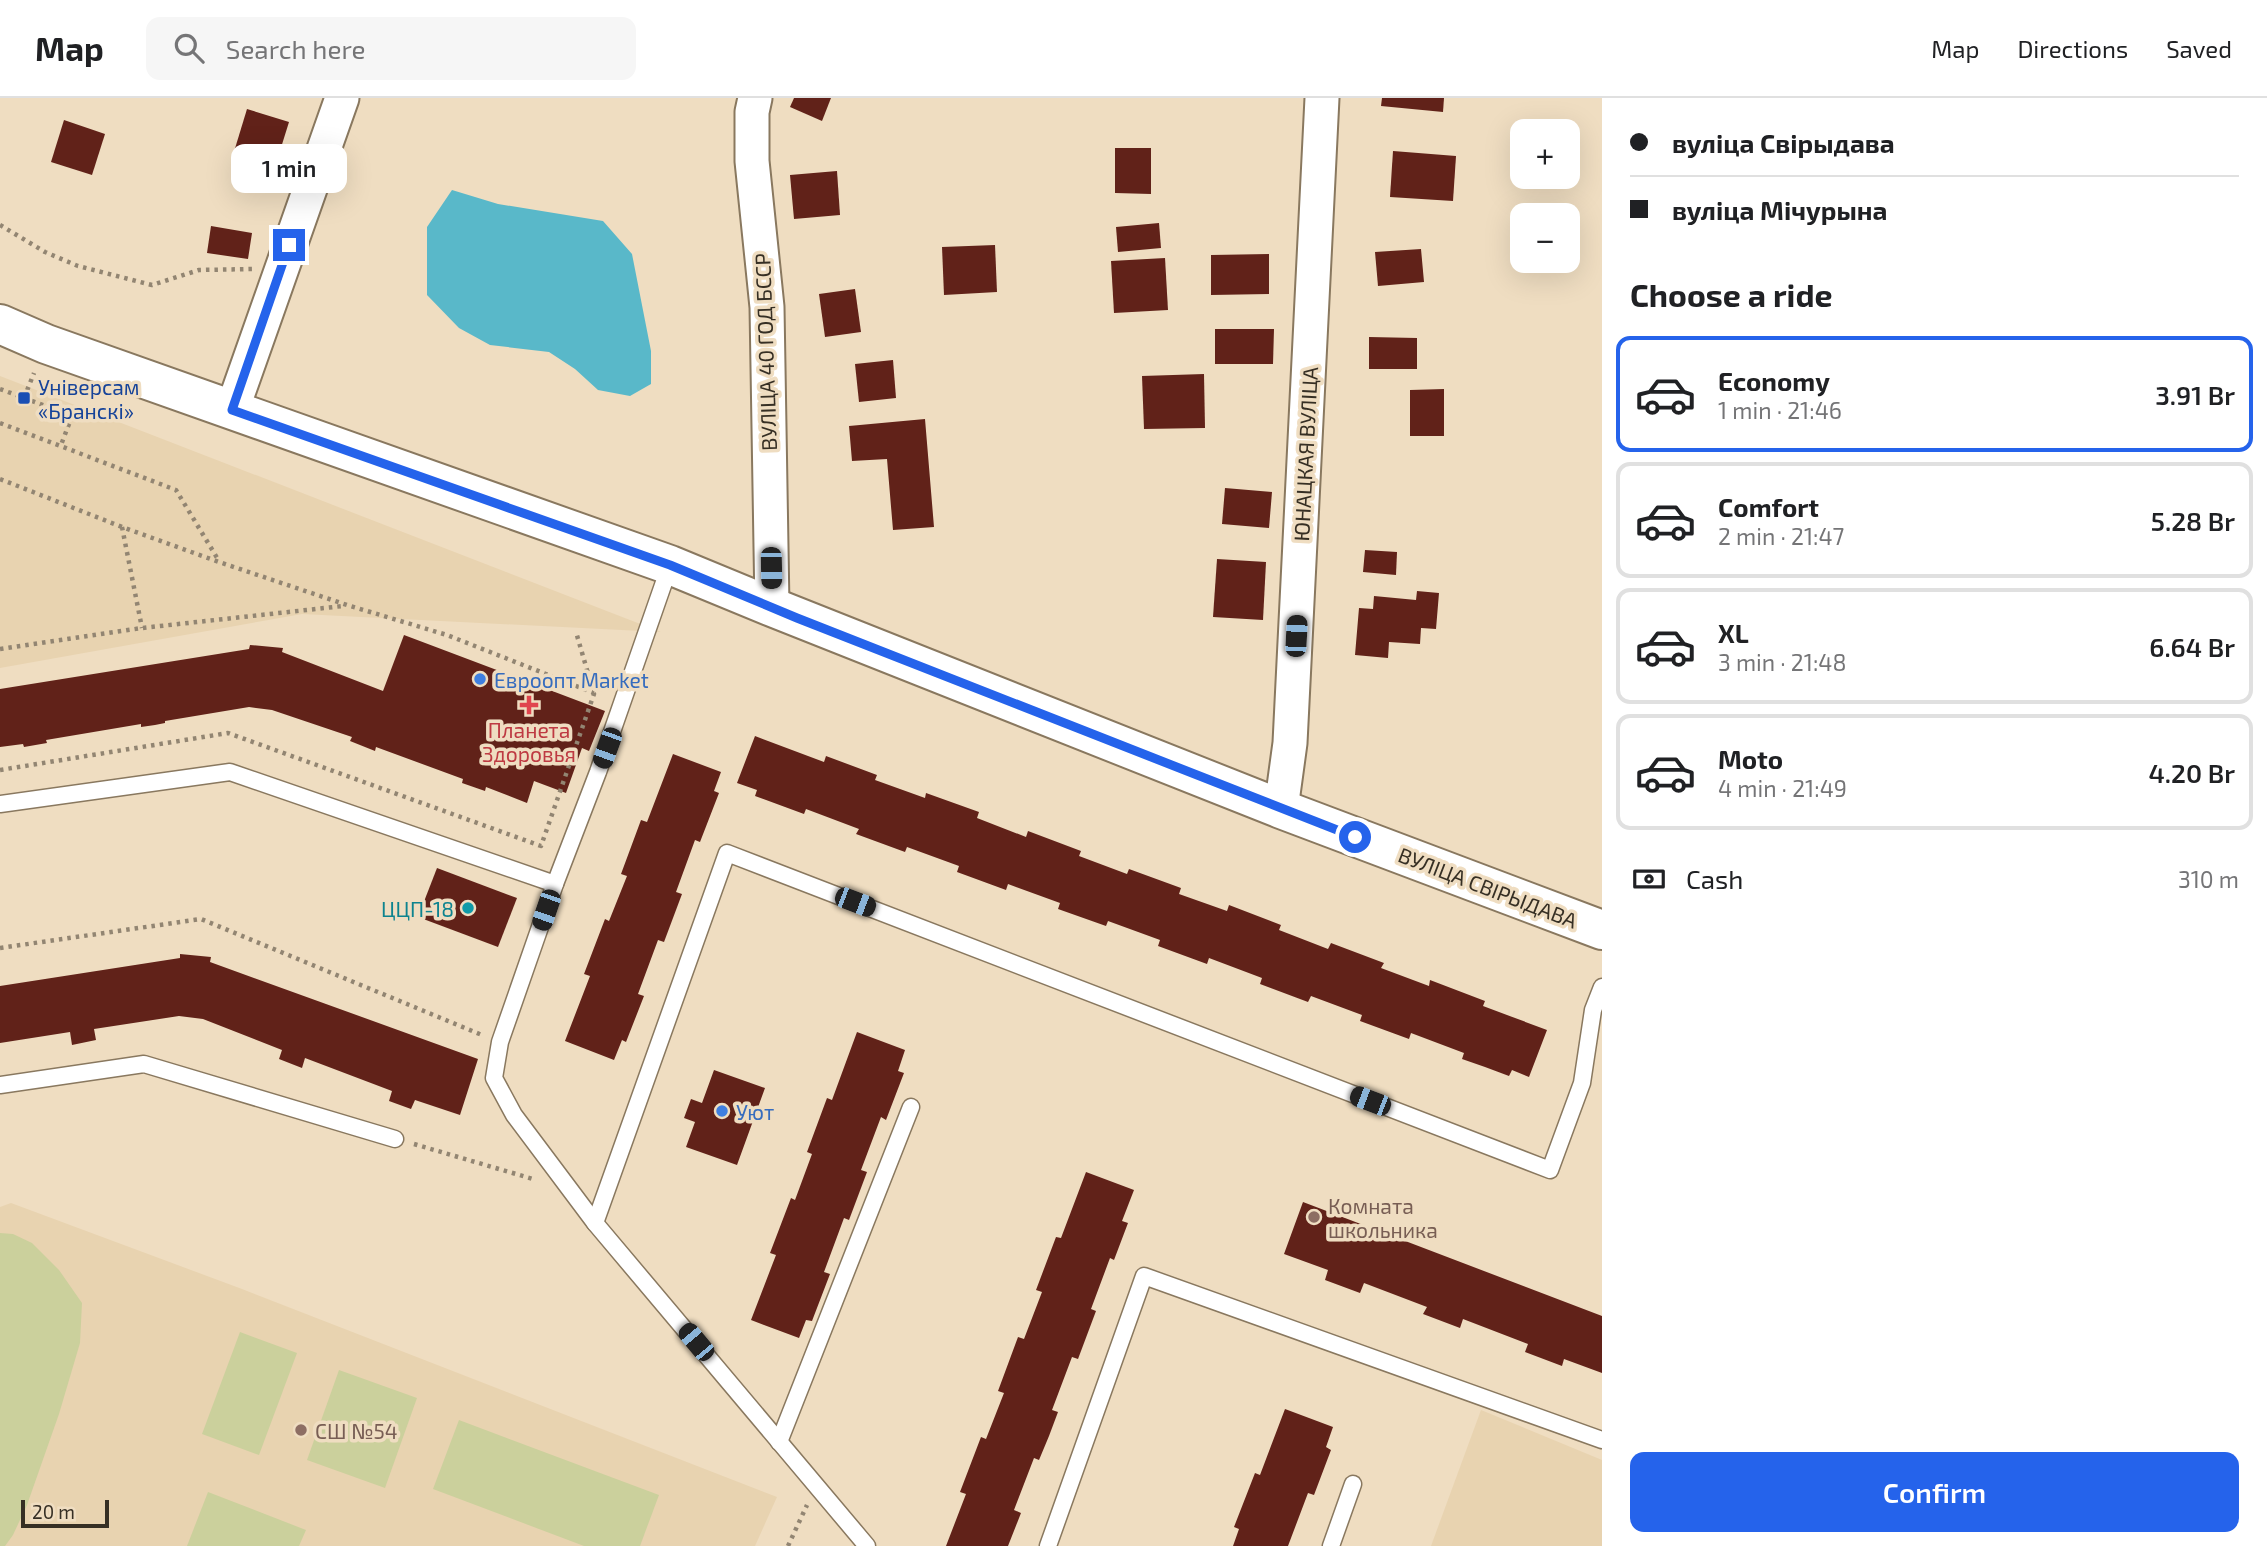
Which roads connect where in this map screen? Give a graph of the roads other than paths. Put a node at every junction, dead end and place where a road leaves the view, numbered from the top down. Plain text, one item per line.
1 (341, 98) edge
2 (755, 98) edge
3 (1322, 98) edge
4 (0, 324) edge
5 (232, 410) junction
6 (670, 565) junction
7 (772, 607) junction
8 (0, 804) edge
9 (1281, 809) junction
10 (555, 884) junction
11 (1602, 930) edge
12 (1602, 987) edge
13 (0, 1085) edge
14 (911, 1107) dead end
15 (395, 1139) road end
16 (595, 1223) junction
17 (1602, 1440) edge
18 (779, 1442) junction
19 (1353, 1484) dead end
20 (867, 1546) edge
21 (1048, 1546) edge
22 (1331, 1546) edge

1 - 5 street
2 - 7 street, ВУЛІЦА 40 ГОД БССР
3 - 9 street, ЮНАЦКАЯ ВУЛІЦА
4 - 5 main road, ВУЛІЦА СВІРЫДАВА
5 - 6 main road, ВУЛІЦА СВІРЫДАВА
6 - 7 main road, ВУЛІЦА СВІРЫДАВА
6 - 10 lane
7 - 9 main road, ВУЛІЦА СВІРЫДАВА
8 - 10 lane
9 - 11 main road, ВУЛІЦА СВІРЫДАВА
10 - 16 lane
12 - 16 lane
13 - 15 lane
14 - 18 lane
16 - 18 lane
17 - 21 lane
18 - 20 lane
19 - 22 lane

